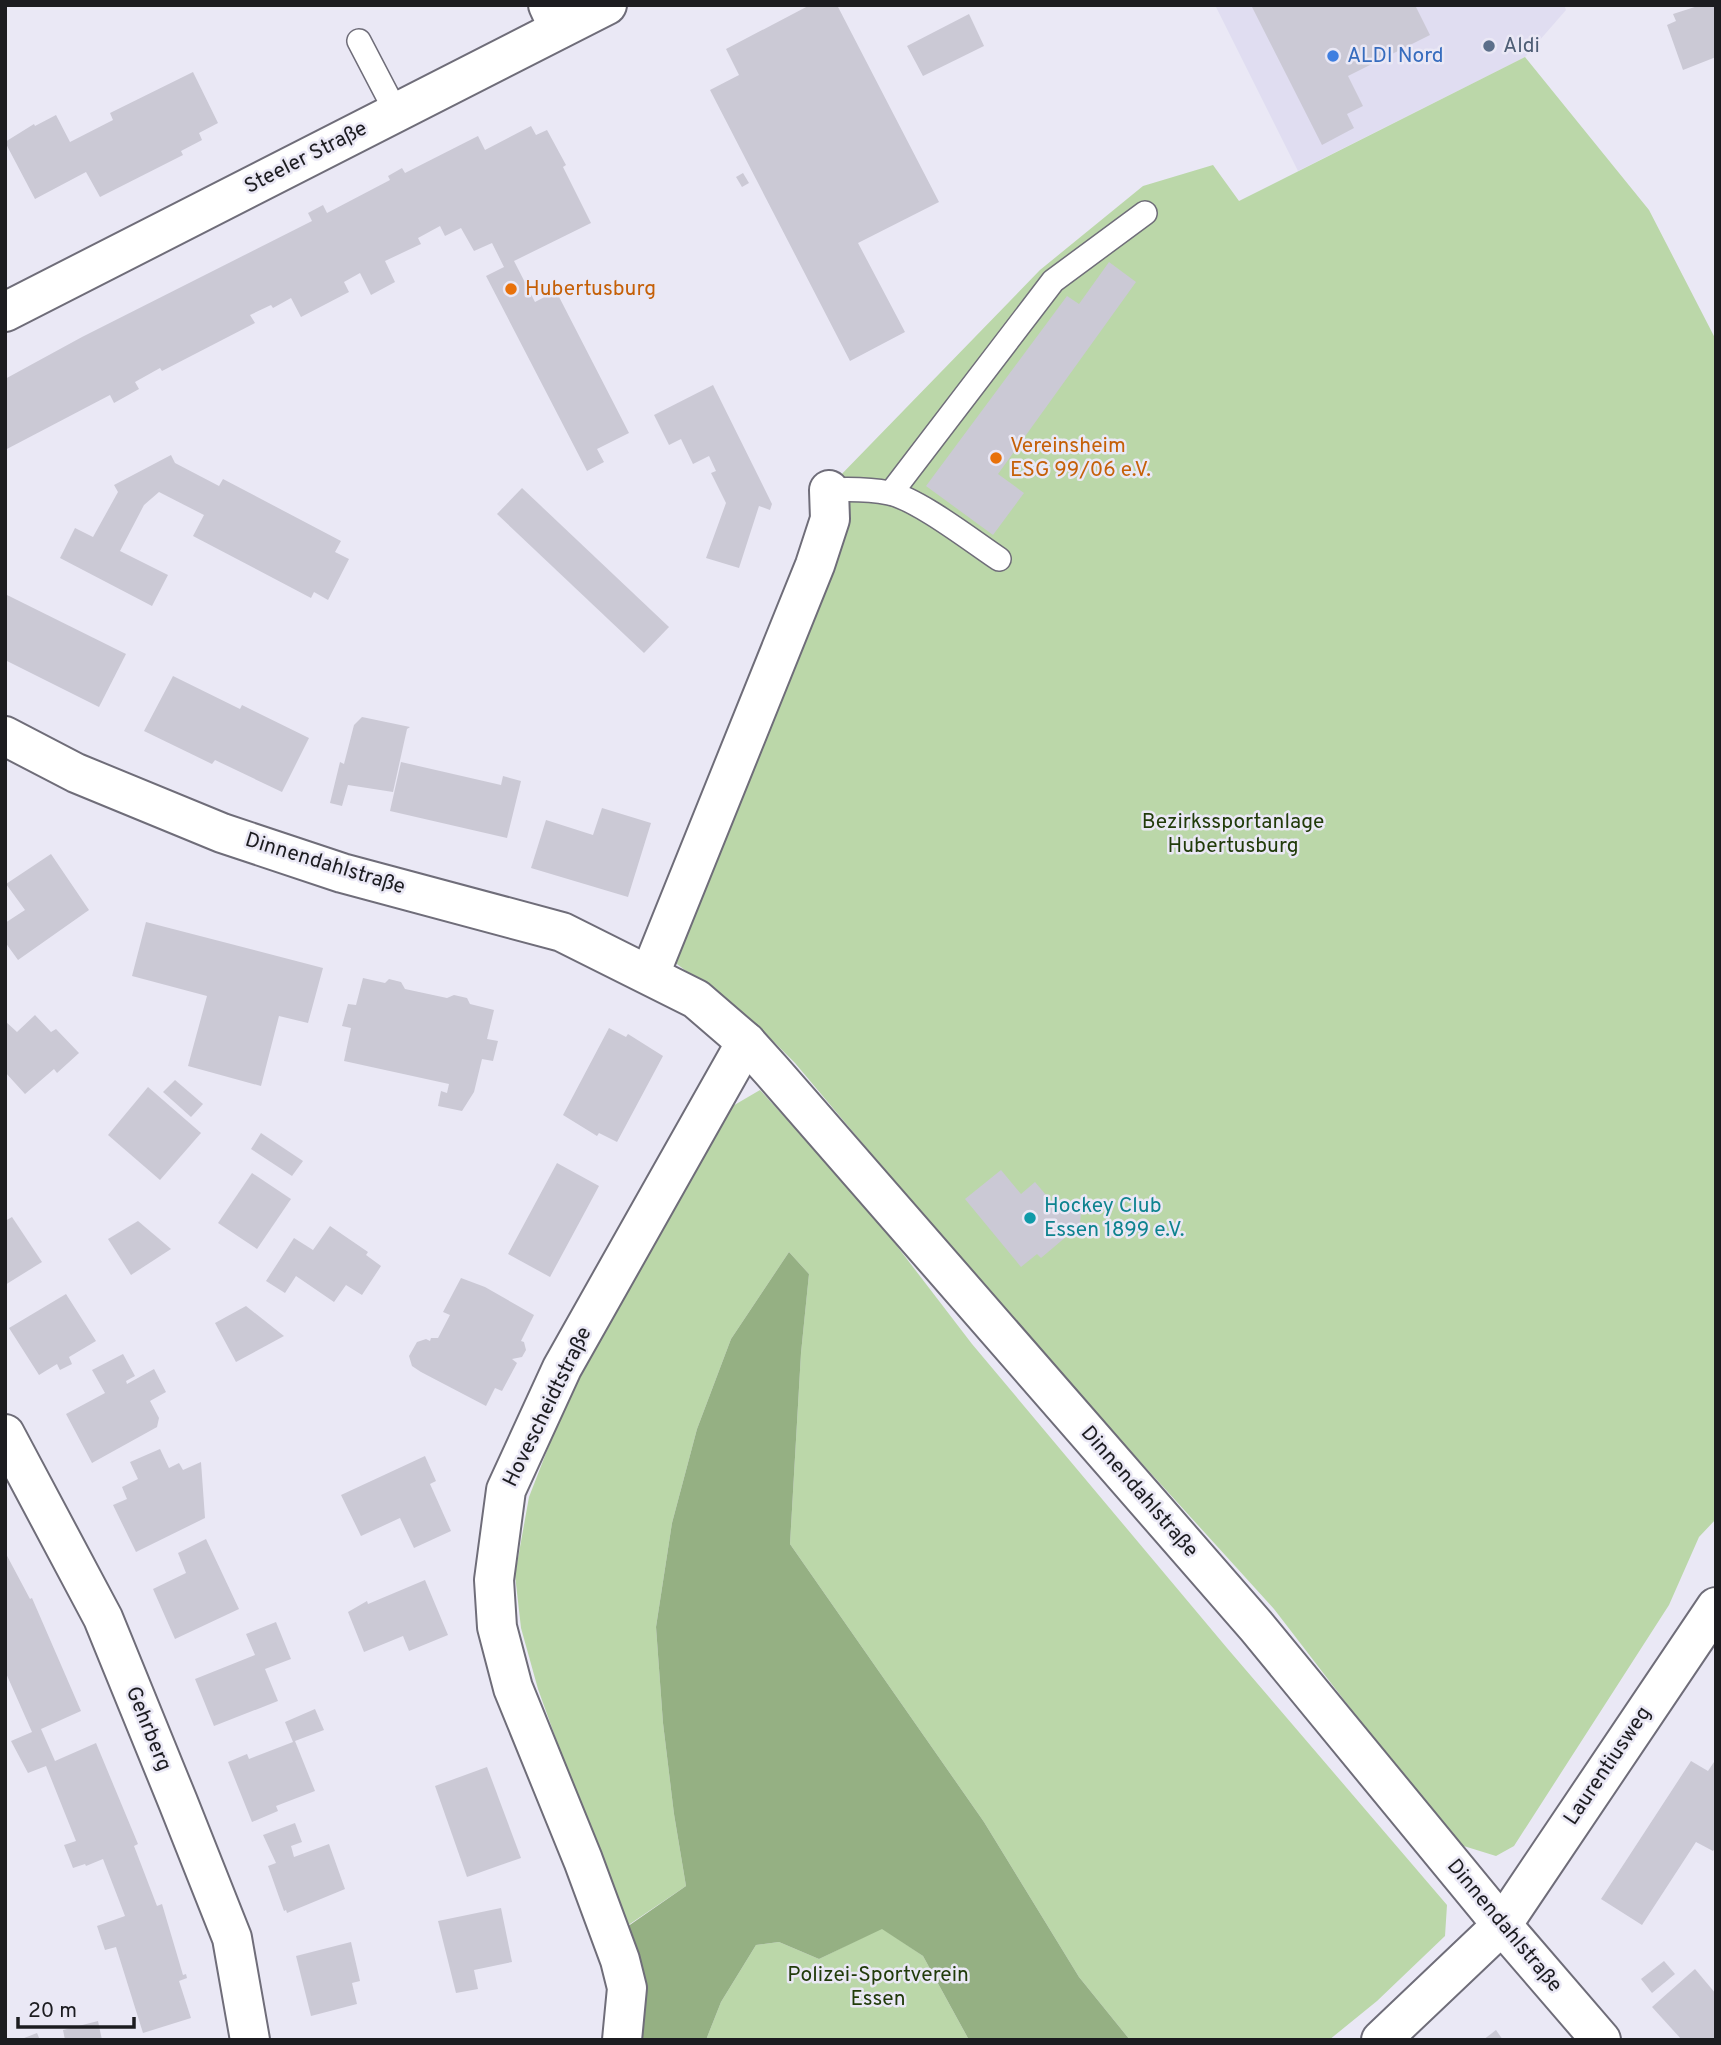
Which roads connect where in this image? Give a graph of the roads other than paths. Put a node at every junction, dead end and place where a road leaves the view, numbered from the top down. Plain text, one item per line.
1 (601, 7) edge
2 (553, 17) edge
3 (359, 41) dead end
4 (396, 112) junction
5 (1145, 213) dead end
6 (5, 312) edge
7 (829, 490) joint
8 (891, 493) junction
9 (999, 559) dead end
10 (5, 736) edge
11 (650, 974) junction
12 (746, 1042) junction
13 (5, 1434) edge
14 (1716, 1607) edge
15 (1502, 1925) junction
16 (250, 2040) edge
17 (622, 2040) edge
18 (1381, 2040) edge
19 (1601, 2040) edge

1 - 2 street, Steeler Straße
2 - 4 street, Steeler Straße
3 - 4 lane
4 - 6 street, Steeler Straße
5 - 8 lane
7 - 8 lane
7 - 11 street
8 - 9 lane
10 - 11 street, Dinnendahlstraße
11 - 12 street, Dinnendahlstraße
12 - 15 street, Dinnendahlstraße
12 - 17 street, Hovescheidtstraße
13 - 16 street, Gehrberg
14 - 15 street, Laurentiusweg
15 - 18 street, Laurentiusweg
15 - 19 street, Dinnendahlstraße

